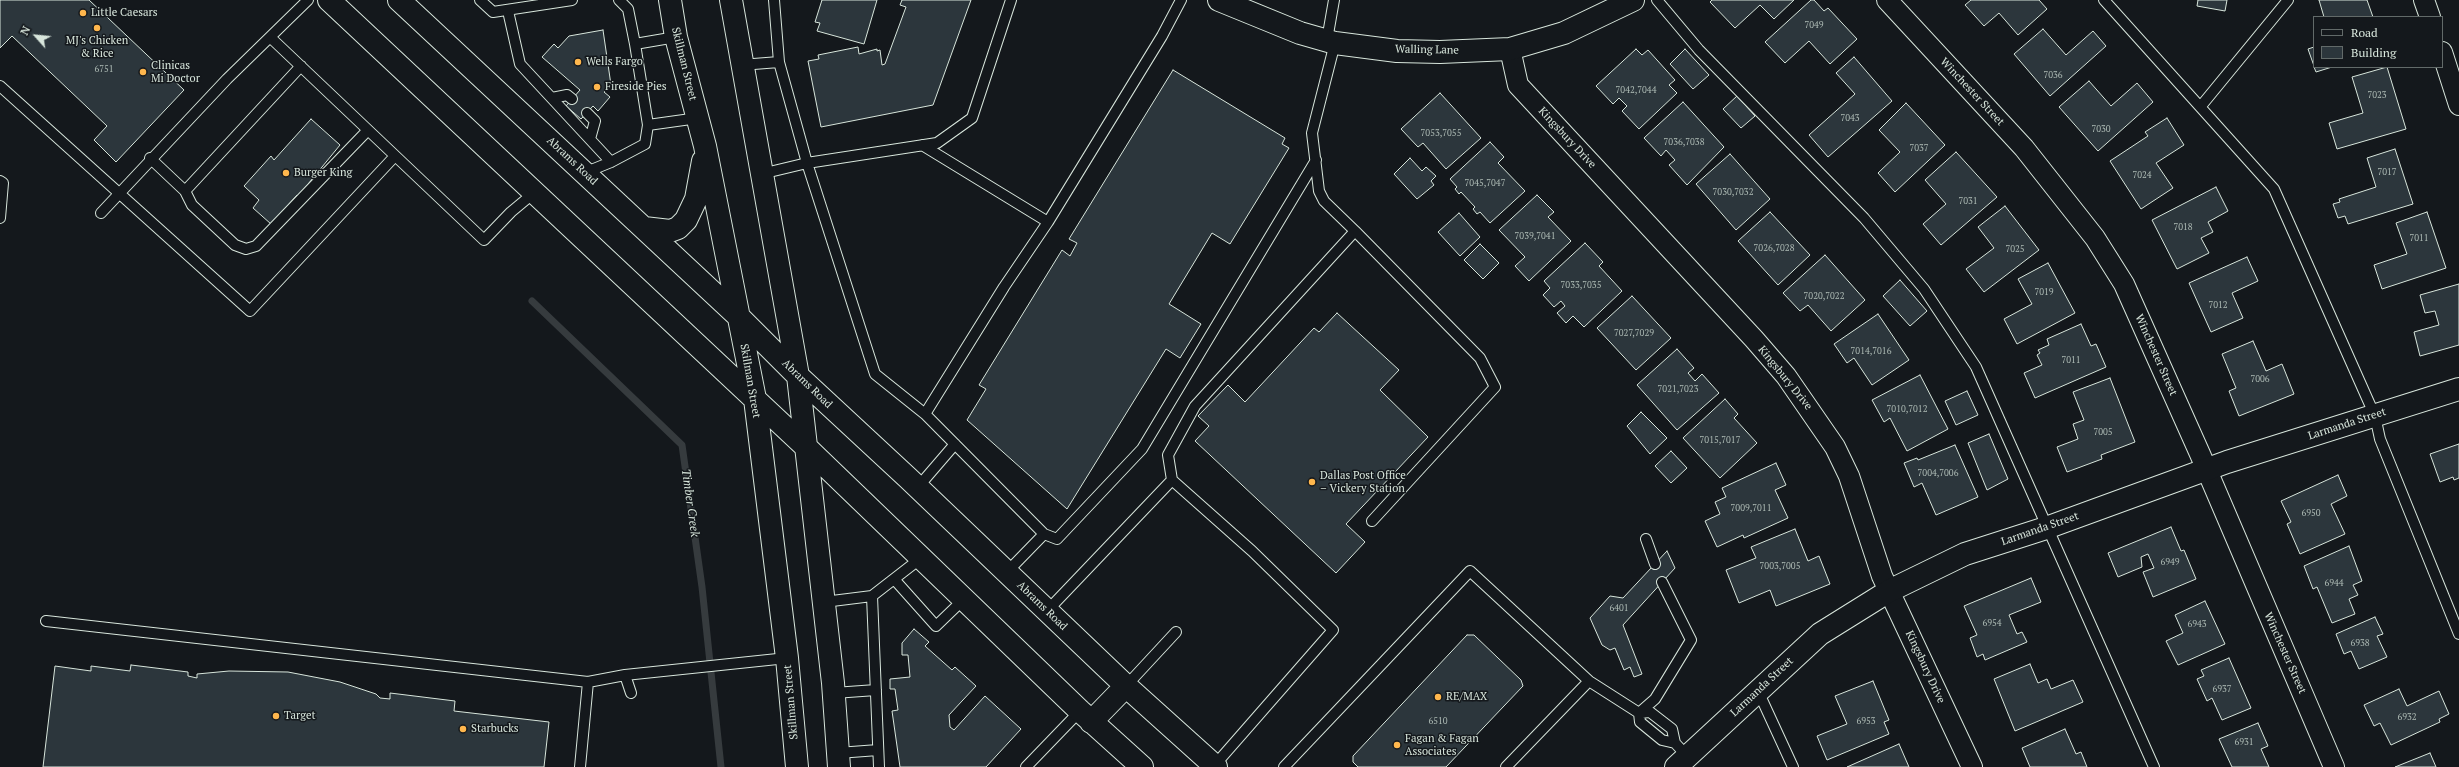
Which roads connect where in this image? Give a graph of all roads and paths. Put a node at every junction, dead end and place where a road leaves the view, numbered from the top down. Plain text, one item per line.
1 (308, 0) edge
2 (329, 0) edge
3 (399, 0) edge
4 (480, 0) edge
5 (572, 0) edge
6 (619, 0) edge
7 (670, 0) edge
8 (731, 0) edge
9 (774, 0) edge
10 (1011, 0) edge
11 (1181, 0) edge
12 (1219, 0) edge
13 (1334, 0) edge
14 (1633, 0) edge
15 (1657, 0) edge
16 (1887, 0) edge
17 (2104, 0) edge
18 (2288, 0) edge
19 (2424, 0) edge
20 (1254, 7) edge
21 (508, 11) junction
22 (2430, 16) edge
23 (676, 37) junction
24 (271, 38) junction
25 (1331, 41) junction
26 (635, 44) junction
27 (1510, 49) junction
28 (2443, 55) edge
29 (778, 62) junction
30 (741, 65) junction
31 (301, 66) junction
32 (0, 86) edge
33 (552, 98) junction
34 (572, 99) dead end
35 (2459, 105) edge
36 (2201, 106) junction
37 (587, 113) dead end
38 (698, 118) junction
39 (648, 125) junction
40 (368, 130) junction
41 (590, 139) junction
42 (922, 145) junction
43 (705, 146) junction
44 (396, 156) junction
45 (150, 158) junction
46 (1316, 160) junction
47 (611, 162) junction
48 (807, 163) junction
49 (584, 173) junction
50 (761, 174) junction
51 (0, 181) edge
52 (185, 191) junction
53 (535, 192) junction
54 (119, 194) junction
55 (100, 213) dead end
56 (0, 218) edge
57 (1048, 222) junction
58 (644, 228) junction
59 (1355, 231) junction
60 (739, 317) junction
61 (798, 376) junction
62 (2459, 389) edge
63 (755, 399) junction
64 (925, 414) junction
65 (2375, 416) junction
66 (955, 444) junction
67 (807, 448) junction
68 (2206, 470) junction
69 (1172, 480) junction
70 (918, 487) junction
71 (1372, 521) dead end
72 (2046, 528) junction
73 (1044, 534) junction
74 (1646, 539) dead end
75 (921, 558) junction
76 (1655, 564) dead end
77 (1007, 572) junction
78 (894, 579) junction
79 (1662, 582) dead end
80 (1889, 591) junction
81 (872, 596) junction
82 (964, 599) junction
83 (824, 602) junction
84 (1047, 611) junction
85 (46, 621) dead end
86 (1176, 632) dead end
87 (2459, 634) edge
88 (787, 658) junction
89 (625, 675) junction
90 (1589, 681) junction
91 (588, 682) junction
92 (1126, 686) junction
93 (876, 690) junction
94 (1758, 691) junction
95 (631, 693) dead end
96 (834, 693) junction
97 (1639, 713) junction
98 (1086, 716) junction
99 (878, 750) junction
100 (1680, 756) edge
101 (838, 760) edge
102 (1133, 764) edge
103 (1215, 766) edge
104 (580, 767) edge
105 (797, 767) edge
106 (879, 767) edge
107 (1026, 767) edge
108 (1284, 767) edge
109 (1506, 767) edge
110 (1793, 767) edge
111 (1972, 767) edge
112 (2154, 767) edge
113 (2334, 767) edge

1 - 24 lane
2 - 53 main road
3 - 49 main road, Abrams Road
4 - 21 lane
5 - 21 lane
6 - 26 lane
7 - 23 main road, Skillman Street
8 - 30 main road
9 - 29 lane
10 - 42 lane
11 - 57 lane
12 - 20 main road, Walling Lane
13 - 25 lane
14 - 27 main road, Walling Lane
15 - 72 lane
16 - 68 street, Winchester Street
17 - 36 lane
18 - 36 lane
19 - 22 street
20 - 25 main road, Walling Lane
21 - 33 lane
23 - 26 lane
23 - 38 main road, Skillman Street
24 - 31 lane
24 - 45 lane
25 - 27 main road, Walling Lane
25 - 46 lane
26 - 39 lane
27 - 80 street, Kingsbury Drive
28 - 35 street
29 - 30 lane
29 - 48 lane
30 - 50 main road
31 - 40 lane
31 - 52 lane
32 - 54 lane
33 - 34 lane
33 - 41 lane
36 - 65 lane
37 - 41 lane
38 - 39 lane
38 - 43 main road, Skillman Street
39 - 47 lane
40 - 44 lane
40 - 52 lane
41 - 47 lane
42 - 48 lane
42 - 57 lane
43 - 58 main road
43 - 60 main road, Skillman Street
44 - 53 lane
44 - 54 lane
45 - 52 lane
45 - 54 lane
46 - 59 lane
46 - 73 lane
47 - 49 lane
48 - 50 lane
48 - 64 lane
49 - 58 main road, Abrams Road
50 - 61 main road
51 - 56 lane
53 - 63 main road
54 - 55 lane
57 - 64 lane
58 - 60 main road, Abrams Road
59 - 69 lane
59 - 71 lane
60 - 61 main road, Abrams Road
60 - 63 main road, Skillman Street
61 - 67 main road
61 - 70 main road, Abrams Road
62 - 65 main road, Larmanda Street
63 - 67 main road
63 - 88 main road, Skillman Street
64 - 66 lane
65 - 68 main road, Larmanda Street
65 - 87 lane
66 - 70 lane
66 - 73 lane
67 - 75 main road
67 - 83 main road
68 - 72 main road, Larmanda Street
68 - 113 street, Winchester Street
69 - 84 lane
69 - 103 lane
70 - 77 main road, Abrams Road
72 - 80 main road, Larmanda Street
72 - 112 lane
73 - 77 lane
74 - 76 lane
75 - 78 lane
75 - 82 main road
77 - 84 main road, Abrams Road
78 - 81 lane
78 - 82 lane
79 - 97 lane
80 - 94 main road, Larmanda Street
80 - 111 street, Kingsbury Drive
81 - 83 lane
81 - 93 lane
82 - 98 main road
83 - 96 main road
84 - 92 main road, Abrams Road
85 - 91 lane
86 - 92 lane
88 - 89 lane
88 - 105 main road, Skillman Street
89 - 91 lane
89 - 95 lane
90 - 97 lane
90 - 108 lane
90 - 109 lane
91 - 104 lane
92 - 98 main road
92 - 103 main road, Abrams Road
93 - 96 lane
93 - 99 lane
94 - 100 main road, Larmanda Street
94 - 110 lane
96 - 101 main road
97 - 100 lane
97 - 100 lane
98 - 102 main road
98 - 107 lane
99 - 101 lane
99 - 106 lane

